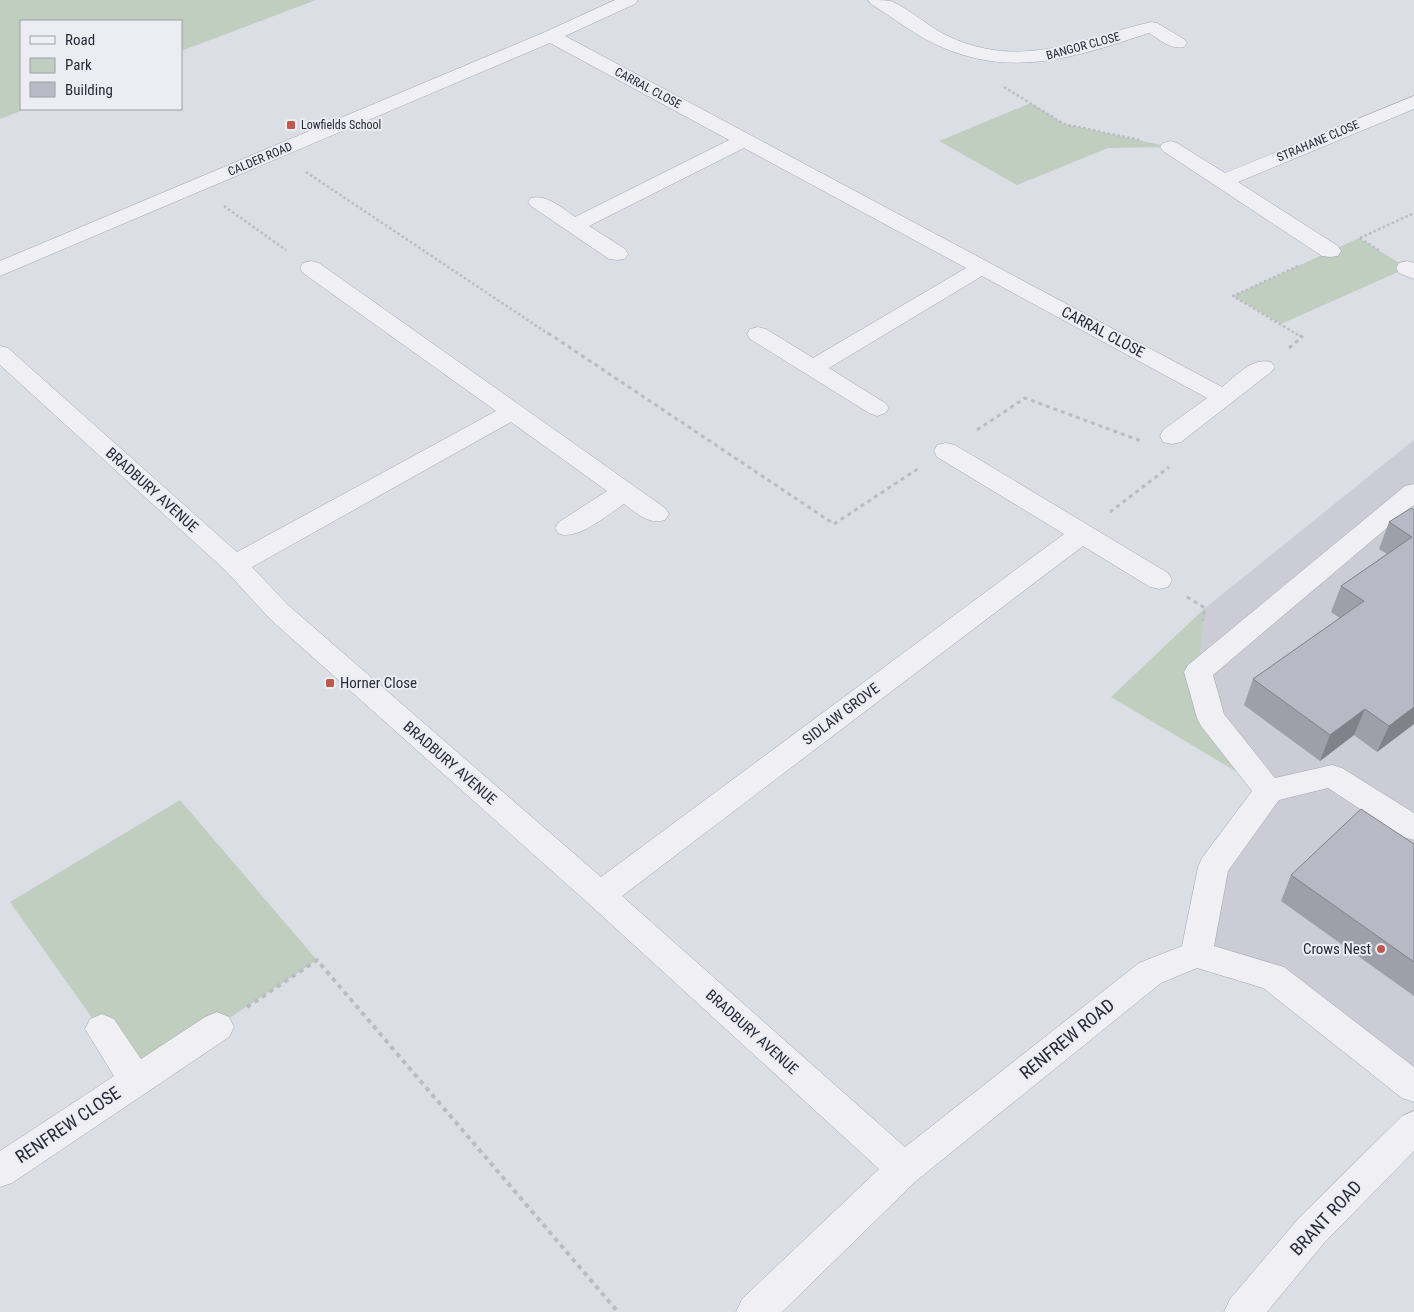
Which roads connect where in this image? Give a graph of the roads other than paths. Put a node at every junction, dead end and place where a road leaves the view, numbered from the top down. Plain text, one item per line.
1 (630, 0) edge
2 (878, 0) edge
3 (551, 36) junction
4 (1178, 43) dead end
5 (1414, 102) edge
6 (744, 140) junction
7 (1170, 147) road end
8 (1223, 181) junction
9 (538, 202) dead end
10 (574, 226) junction
11 (1330, 251) road end
12 (617, 254) dead end
13 (982, 267) junction
14 (311, 268) road end
15 (0, 269) edge
16 (758, 334) dead end
17 (0, 352) edge
18 (1263, 367) road end
19 (813, 368) junction
20 (1223, 397) junction
21 (877, 408) dead end
22 (512, 412) junction
23 (1172, 436) road end
24 (946, 450) road end
25 (624, 492) junction
26 (1414, 492) edge
27 (656, 514) dead end
28 (568, 528) dead end
29 (1082, 533) junction
30 (235, 565) junction
31 (1159, 580) road end
32 (1269, 791) junction
33 (1414, 828) edge
34 (600, 895) junction
35 (1196, 954) junction
36 (218, 1026) road end
37 (102, 1030) dead end
38 (136, 1080) junction
39 (1414, 1087) edge
40 (1414, 1127) edge
41 (904, 1169) junction
42 (0, 1171) edge
43 (754, 1312) edge
44 (1243, 1312) edge

1 - 3 street, CALDER ROAD
2 - 4 street, BANGOR CLOSE
3 - 6 street, CARRAL CLOSE
3 - 15 street, CALDER ROAD
5 - 8 street, STRAHANE CLOSE
6 - 10 street
6 - 13 street, CARRAL CLOSE
7 - 8 street
8 - 11 street
9 - 10 street
10 - 12 street
13 - 19 street
13 - 20 street, CARRAL CLOSE
14 - 22 street
16 - 19 street
17 - 30 street, BRADBURY AVENUE
18 - 20 street
19 - 21 street
20 - 23 street
22 - 25 street
22 - 30 street
24 - 29 street
25 - 27 street
25 - 28 street
26 - 32 street
29 - 31 street
29 - 34 street, SIDLAW GROVE
30 - 34 street, BRADBURY AVENUE
32 - 33 street
32 - 35 street
34 - 41 street, BRADBURY AVENUE
35 - 39 street
35 - 41 street, RENFREW ROAD
36 - 38 street, RENFREW CLOSE
37 - 38 street, RENFREW CLOSE
38 - 42 street, RENFREW CLOSE
40 - 44 street, BRANT ROAD
41 - 43 street, RENFREW ROAD

